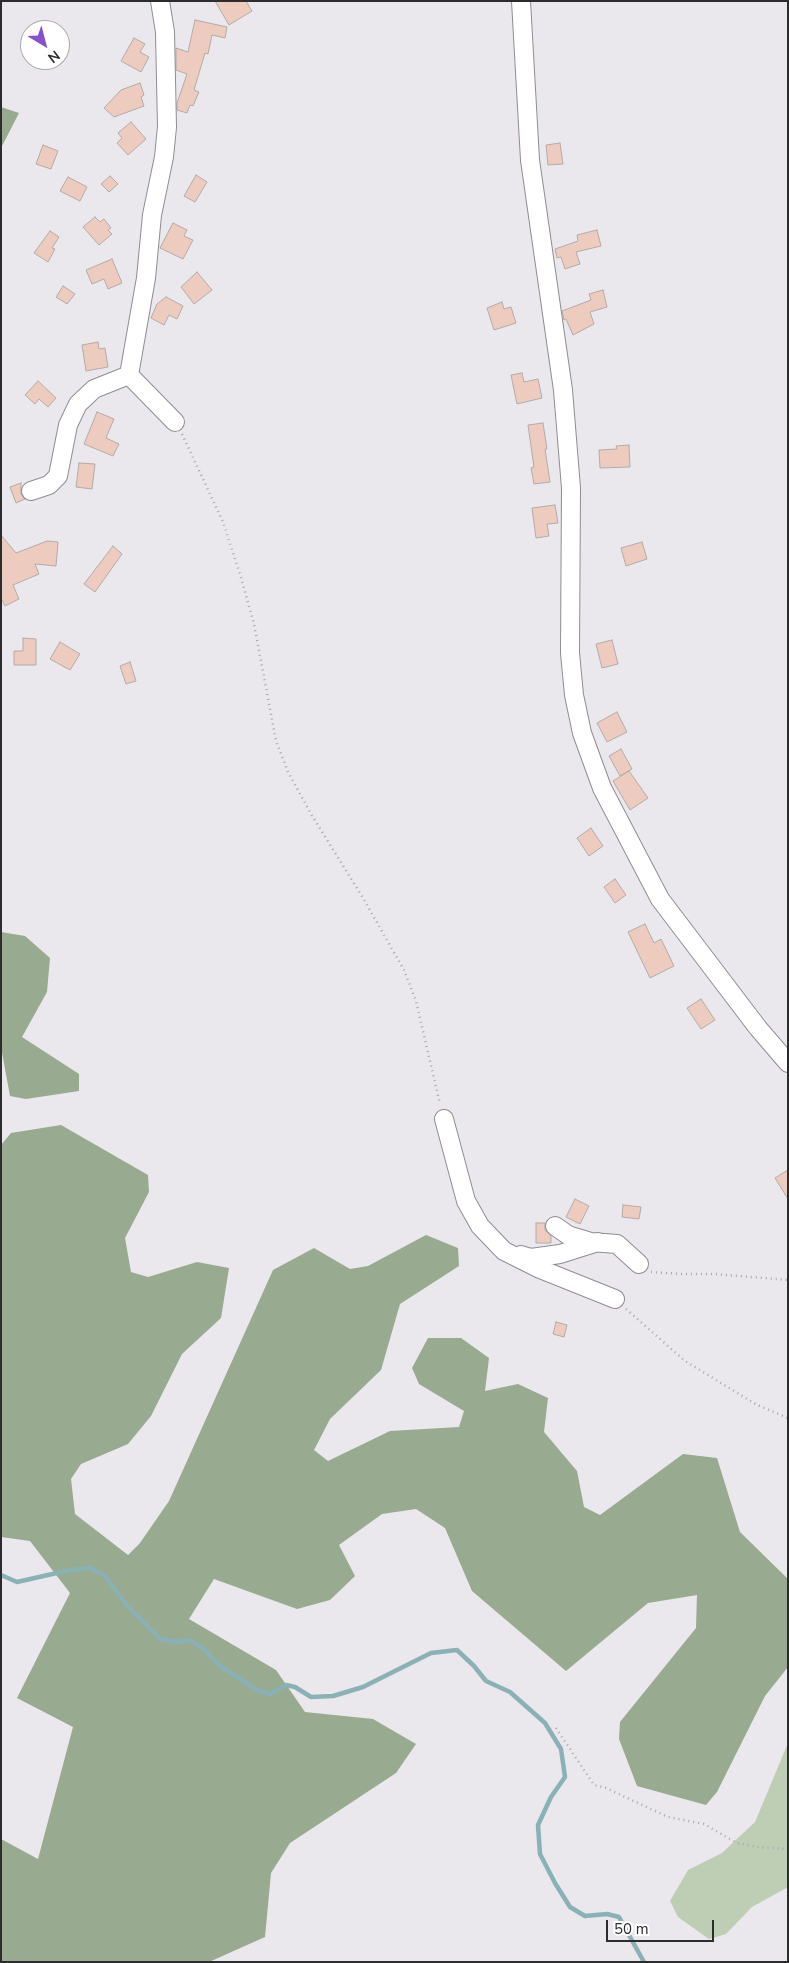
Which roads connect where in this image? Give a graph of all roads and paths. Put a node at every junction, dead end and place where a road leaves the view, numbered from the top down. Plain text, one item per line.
1 (160, 1) edge
2 (521, 1) edge
3 (129, 375) junction
4 (175, 422) joint
5 (31, 491) dead end
6 (788, 1063) edge
7 (444, 1119) joint
8 (555, 1226) dead end
9 (598, 1242) junction
10 (504, 1251) junction
11 (639, 1264) joint
12 (788, 1280) edge
13 (615, 1300) joint
14 (788, 1418) edge
15 (556, 1728) dead end
16 (788, 1849) edge

1 - 3 street
2 - 6 street
3 - 4 street
3 - 5 street
4 - 7 path
7 - 10 street
8 - 9 street
9 - 10 street
9 - 11 street
10 - 13 street
11 - 12 path
13 - 14 path
15 - 16 path

